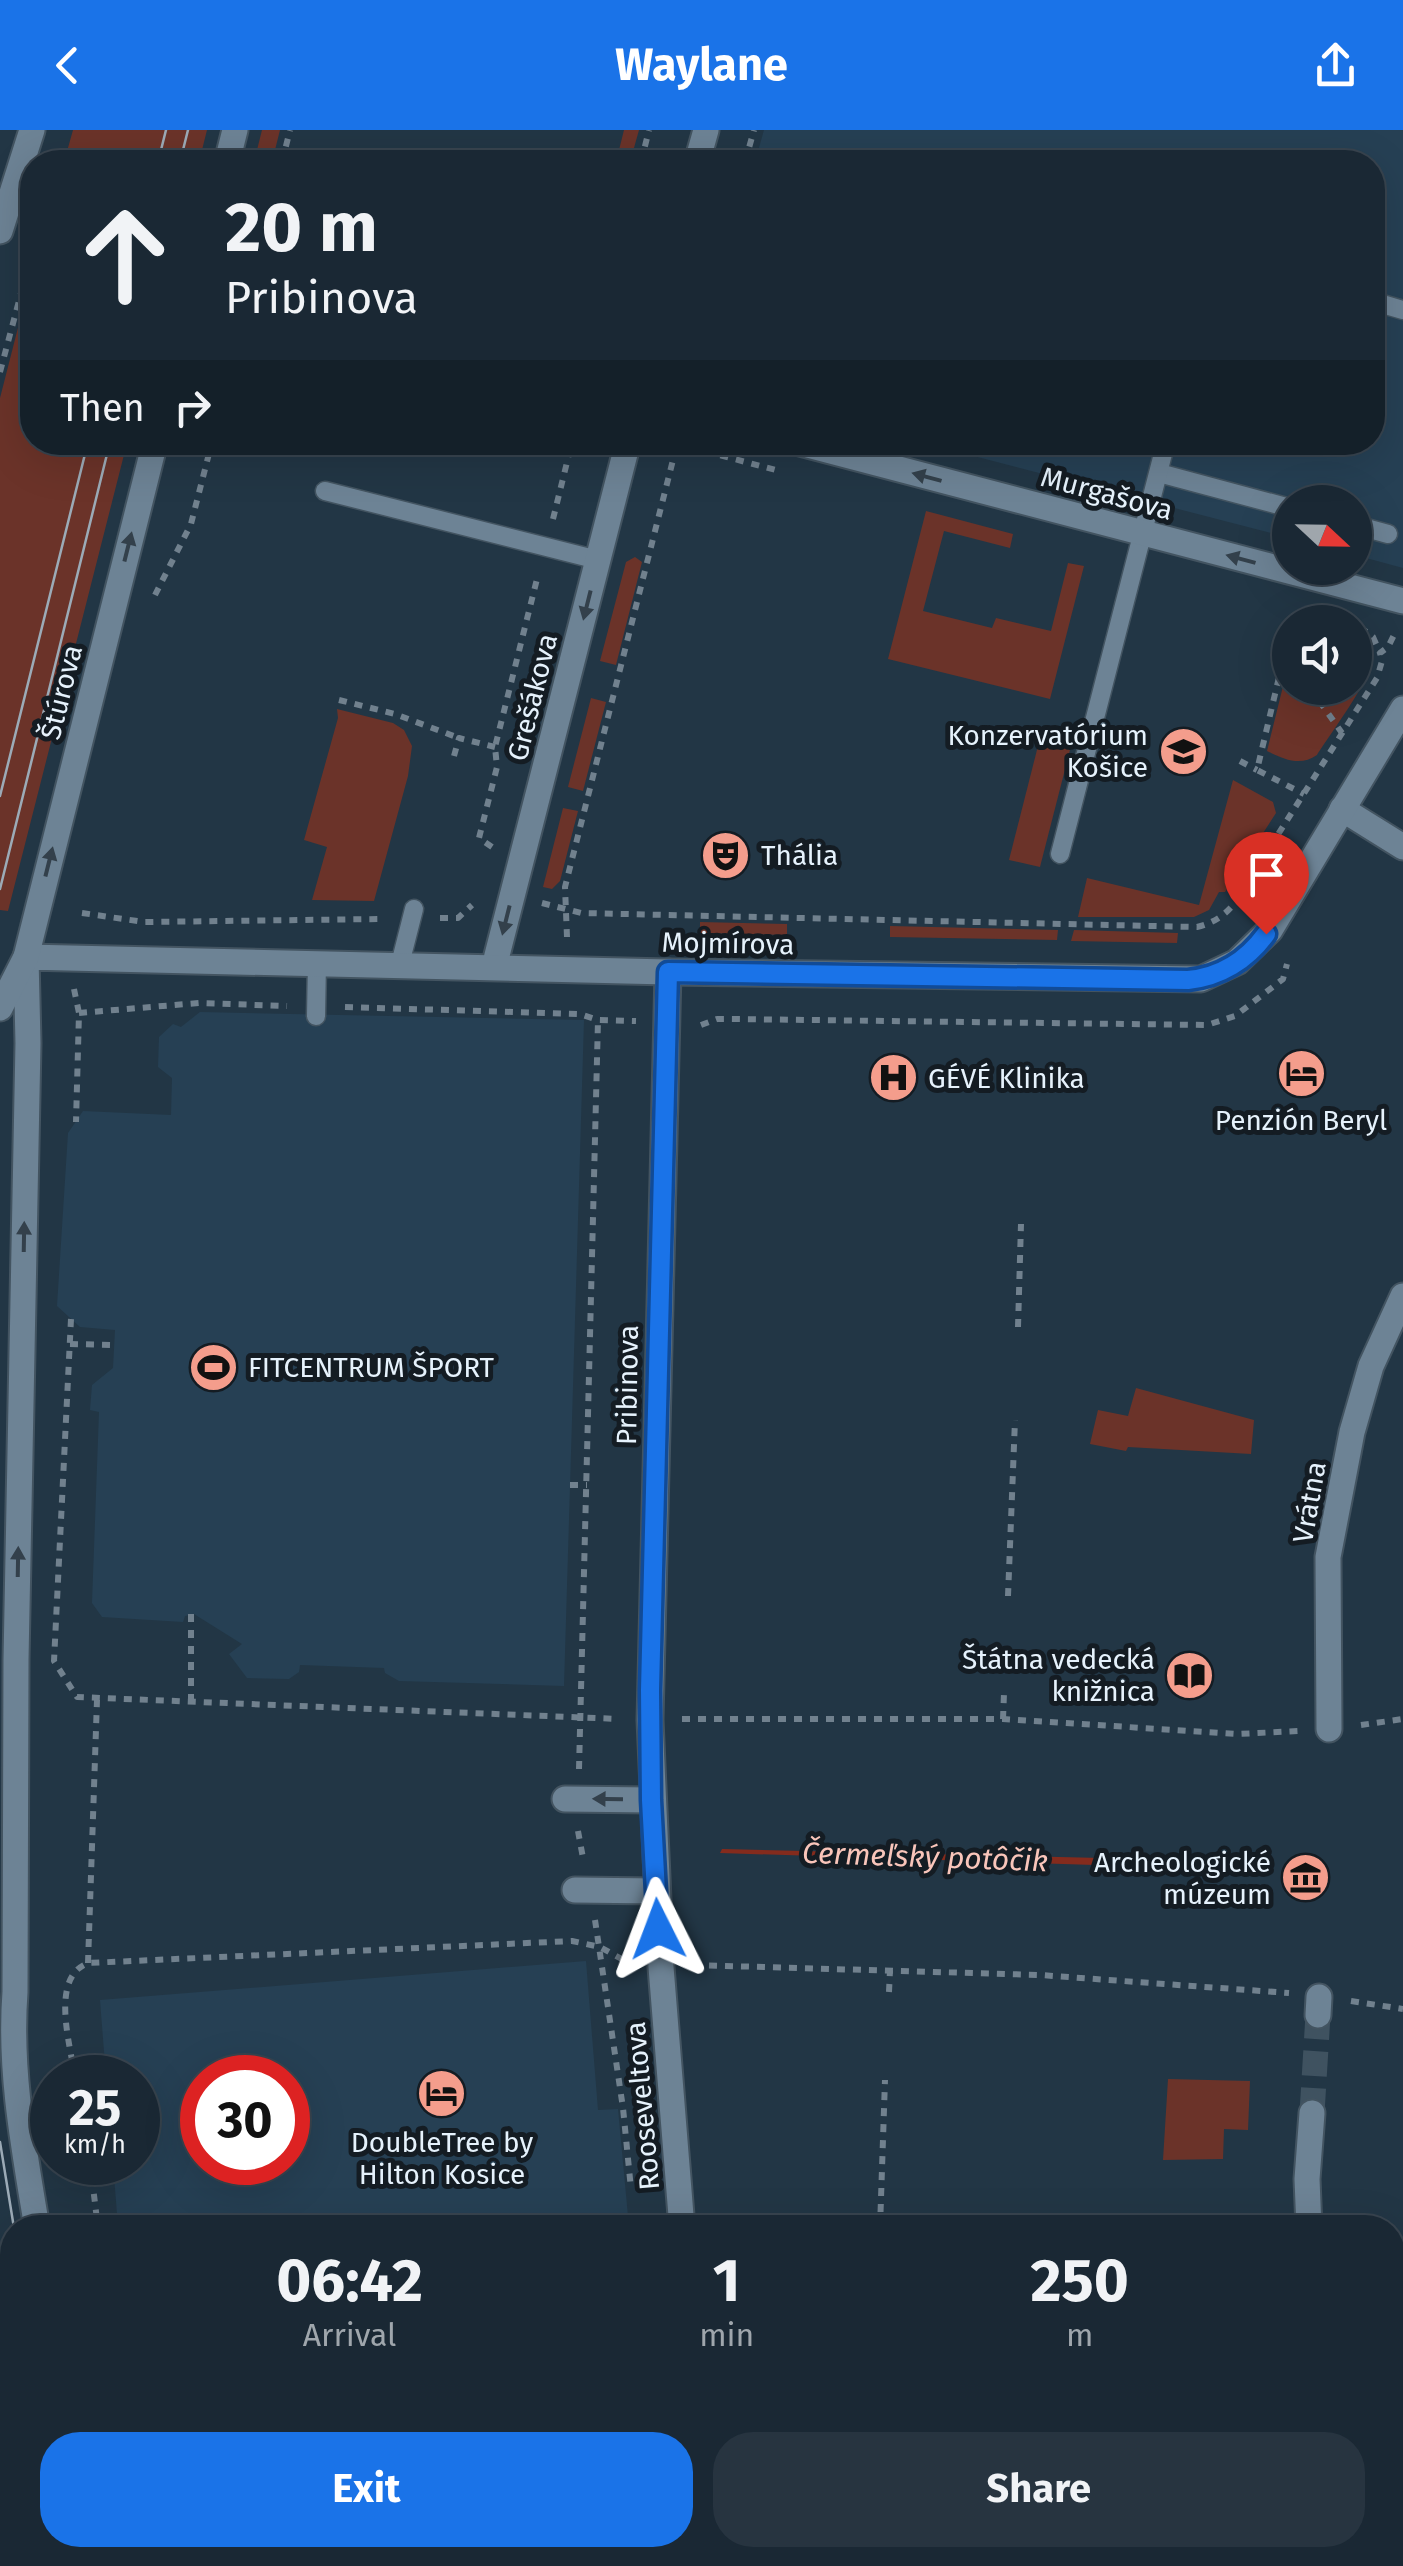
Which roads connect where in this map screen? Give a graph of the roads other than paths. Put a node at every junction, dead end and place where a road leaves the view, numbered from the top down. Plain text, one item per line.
1 (20, 168) edge
2 (0, 231) edge
3 (152, 455) edge
4 (625, 455) edge
5 (846, 455) edge
6 (1163, 455) edge
7 (1158, 473) junction
8 (325, 491) dead end
9 (1272, 503) edge
10 (1372, 530) edge
11 (1144, 533) junction
12 (1388, 534) dead end
13 (598, 560) junction
14 (1403, 601) edge
15 (1403, 708) edge
16 (1342, 810) junction
17 (1403, 848) edge
18 (1060, 854) dead end
19 (412, 914) road end
20 (26, 957) junction
21 (317, 962) junction
22 (400, 964) junction
23 (494, 967) junction
24 (668, 972) junction
25 (0, 1008) edge
26 (316, 1016) dead end
27 (1403, 1296) edge
28 (1329, 1729) road end
29 (572, 1798) road end
30 (651, 1800) junction
31 (582, 1890) road end
32 (656, 1891) junction
33 (1312, 2113) tunnel mouth
34 (35, 2215) edge
35 (681, 2215) edge
36 (1309, 2215) edge

1 - 2 street
20 -> 3 street, Štúrova
4 - 13 street, Grešákova
11 -> 5 street, Murgašova
6 - 7 lane
7 - 9 lane
7 - 11 lane
8 - 13 lane
10 - 12 lane
14 -> 11 street, Murgašova
11 - 18 lane
13 -> 23 street, Grešákova
15 - 16 street, Mojmírova
16 - 17 street
16 - 24 street, Mojmírova
19 - 22 lane
20 - 21 street, Mojmírova
20 - 25 street, Štúrova
34 -> 20 street, Štúrova
21 - 22 street, Mojmírova
21 - 26 lane
22 - 23 street, Mojmírova
23 - 24 street, Mojmírova
24 - 30 street, Pribinova
27 - 28 street, Vrátna
30 -> 29 street
30 - 32 street, Rooseveltova
31 - 32 street
32 - 35 street, Rooseveltova
33 - 36 street

